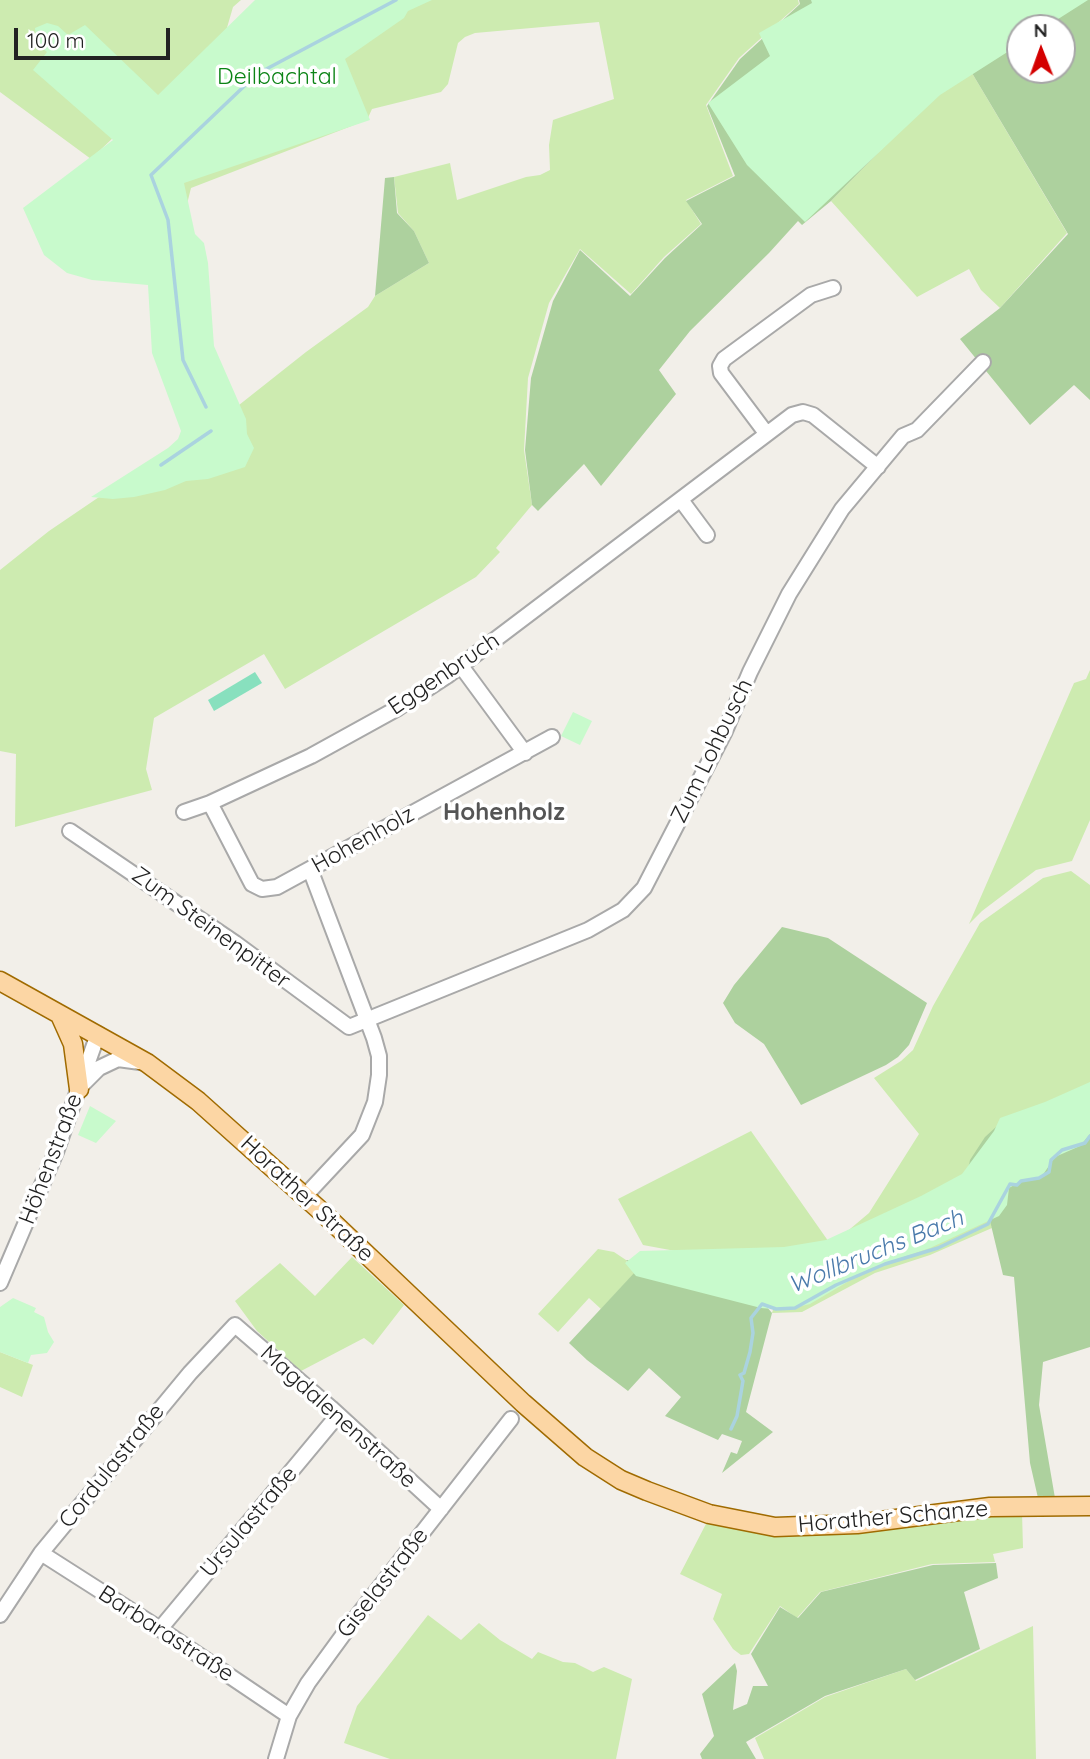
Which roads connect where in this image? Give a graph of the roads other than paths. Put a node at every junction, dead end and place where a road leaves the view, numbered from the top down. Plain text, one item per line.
1 (833, 288) dead end
2 (983, 362) dead end
3 (766, 433) junction
4 (878, 467) junction
5 (681, 500) junction
6 (707, 535) dead end
7 (461, 666) junction
8 (552, 737) dead end
9 (524, 753) junction
10 (210, 803) junction
11 (184, 812) dead end
12 (70, 831) dead end
13 (310, 869) junction
14 (0, 981) edge
15 (60, 1015) junction
16 (366, 1021) junction
17 (349, 1027) joint
18 (98, 1034) junction
19 (148, 1063) junction
20 (79, 1089) junction
21 (305, 1196) junction
22 (0, 1283) edge
23 (235, 1325) joint
24 (338, 1415) junction
25 (511, 1419) dead end
26 (585, 1457) joint
27 (1090, 1506) edge
28 (441, 1509) junction
29 (41, 1553) junction
30 (0, 1615) edge
31 (160, 1629) junction
32 (289, 1716) junction
33 (276, 1759) edge

1 - 3 street
2 - 4 street, Zum Lohbusch
3 - 4 street, Eggenbruch
3 - 5 street, Eggenbruch
4 - 16 street, Zum Lohbusch
5 - 6 street
5 - 7 street, Eggenbruch
7 - 9 street
7 - 10 street, Eggenbruch
8 - 9 street, Hohenholz
9 - 13 street, Hohenholz
10 - 11 street, Eggenbruch
10 - 13 street, Hohenholz
12 - 17 street, Zum Steinenpitter
13 - 16 street
14 - 15 main road, Horather Straße
15 - 18 main road, Horather Straße
15 - 20 main road
16 - 17 street, Zum Lohbusch
16 - 21 street
18 - 19 main road, Horather Straße
18 - 20 street, Höhenstraße
19 - 20 street
19 - 21 main road, Horather Straße
20 - 22 street, Höhenstraße
21 - 26 main road, Horather Straße
23 - 24 street, Magdalenenstraße
23 - 29 street, Cordulastraße
24 - 28 street, Magdalenenstraße
24 - 31 street, Ursulastraße
25 - 28 street, Giselastraße
26 - 27 main road, Horather Schanze
28 - 32 street, Giselastraße
29 - 30 street, Cordulastraße
29 - 31 street, Barbarastraße
31 - 32 street, Barbarastraße
32 - 33 street, Giselastraße

